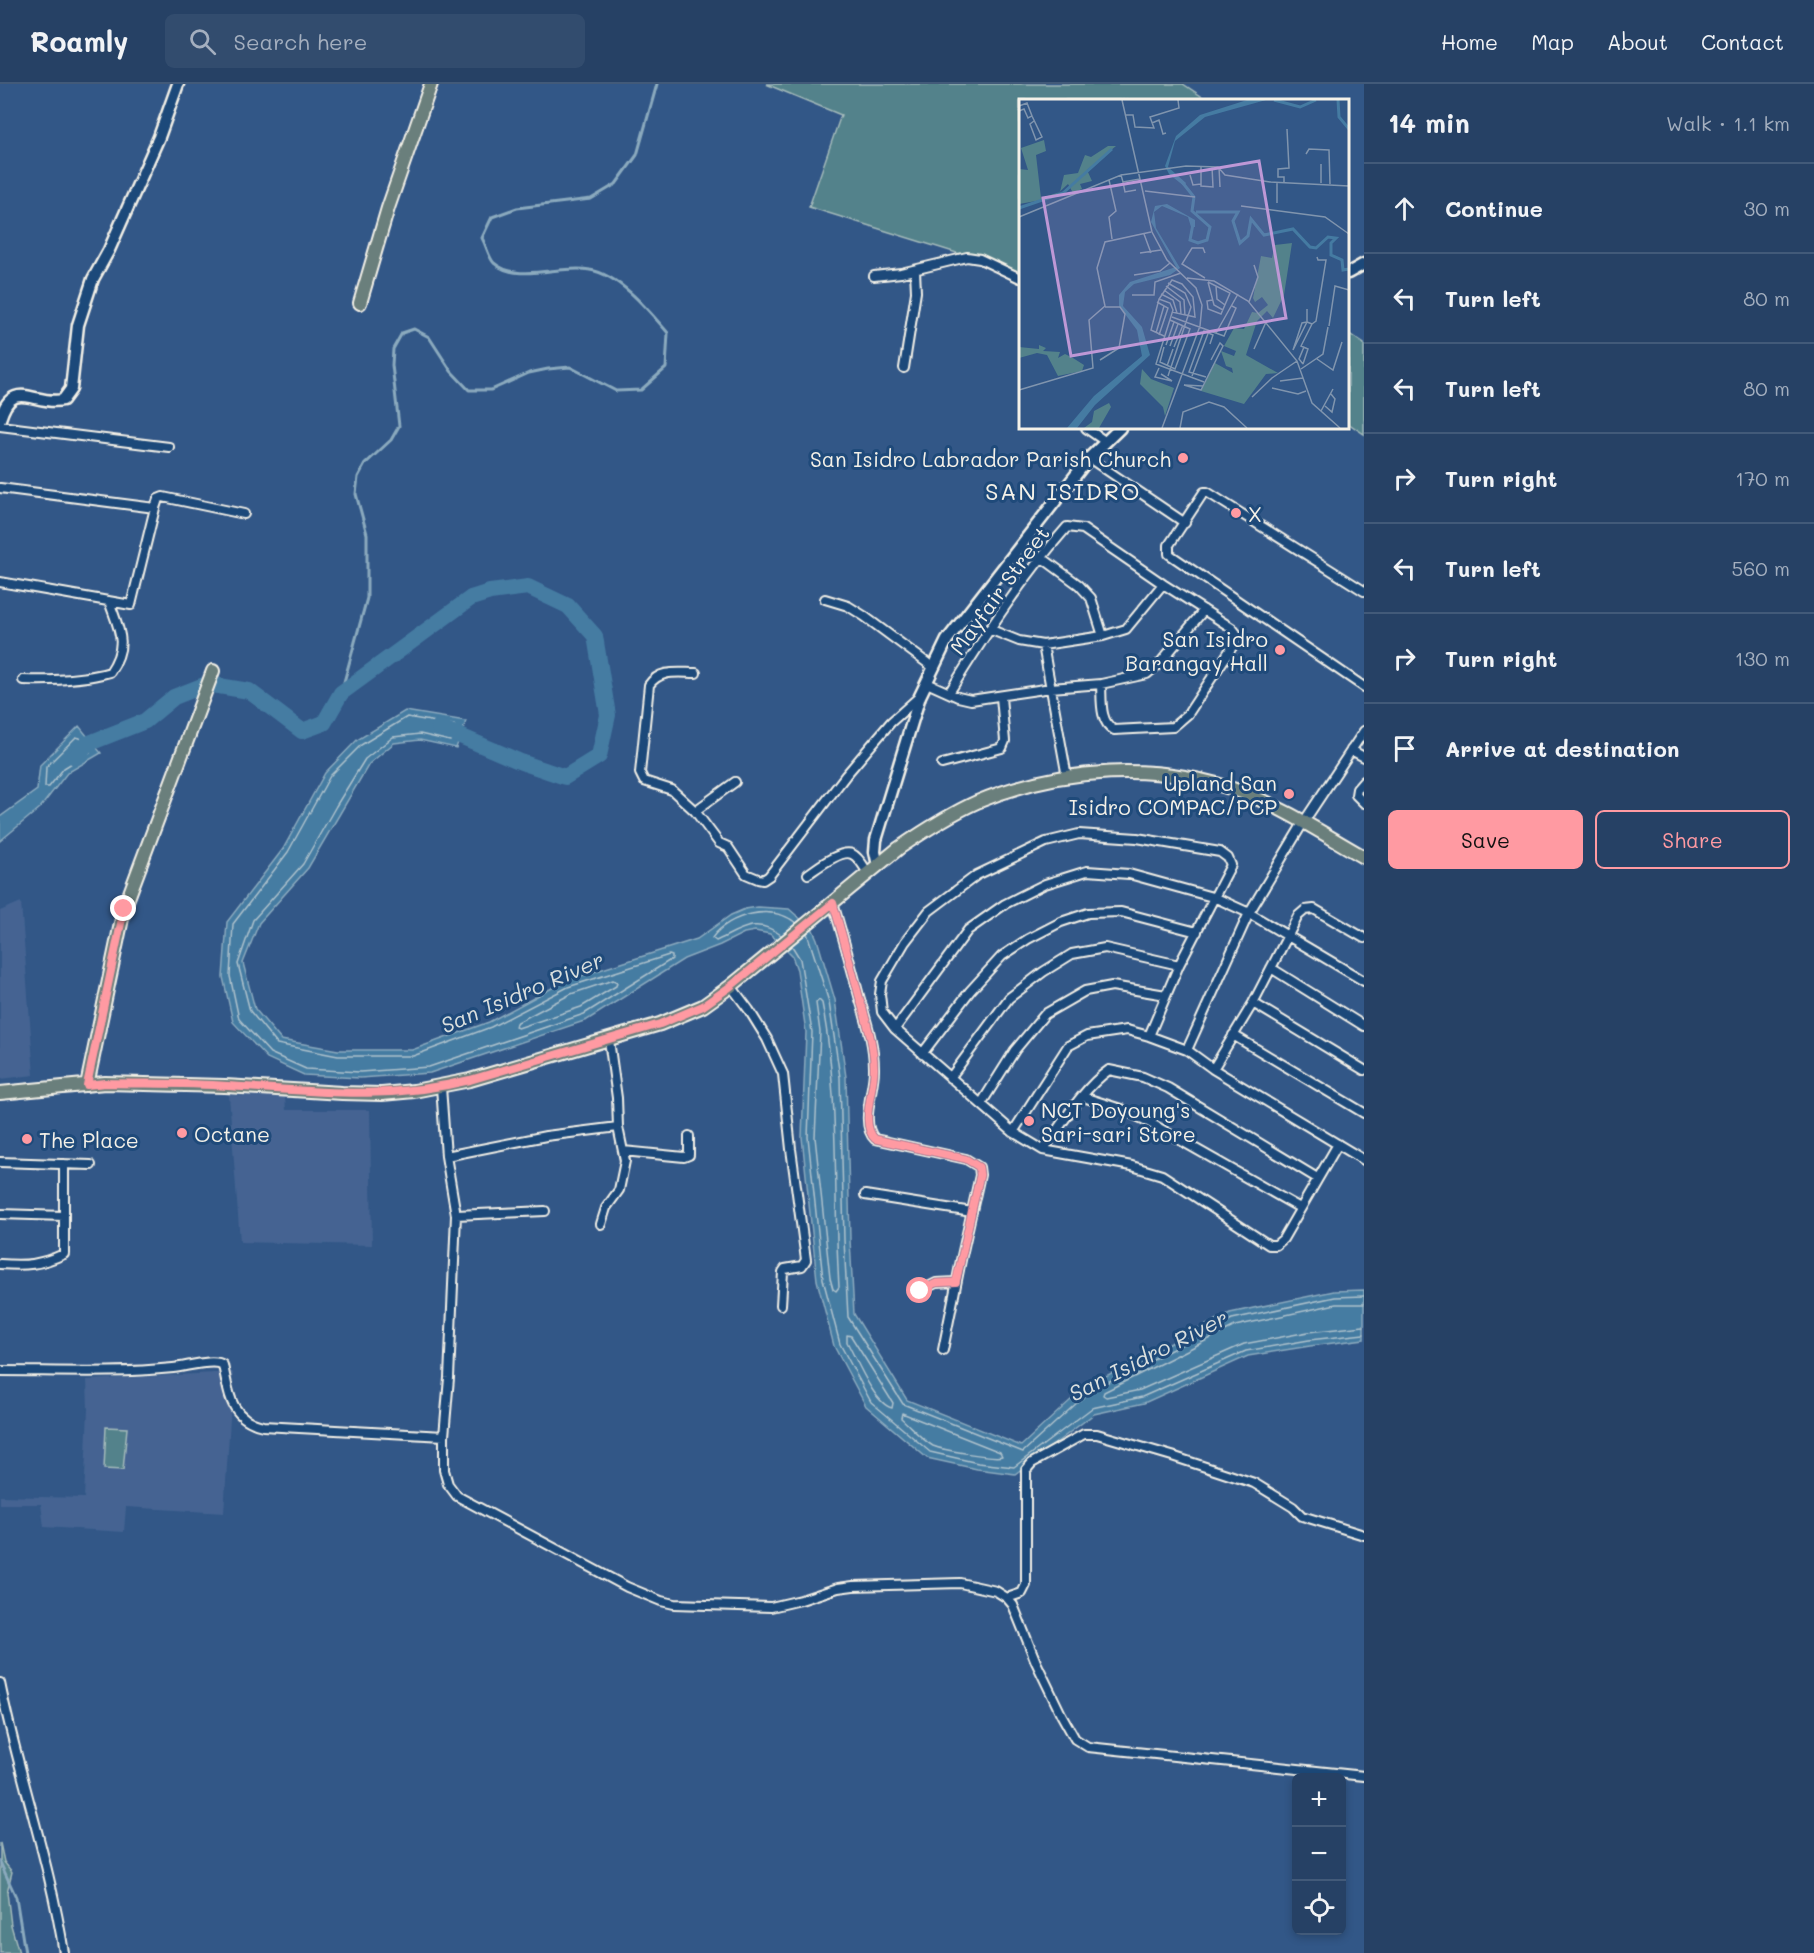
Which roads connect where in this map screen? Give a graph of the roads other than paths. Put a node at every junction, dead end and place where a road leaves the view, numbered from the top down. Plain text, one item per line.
1 (178, 84) edge
2 (431, 84) edge
3 (1364, 264) edge
4 (915, 270) junction
5 (1349, 272) edge
6 (874, 276) dead end
7 (1019, 278) edge
8 (360, 303) dead end
9 (904, 368) dead end
10 (0, 419) edge
11 (0, 426) edge
12 (1087, 429) edge
13 (1119, 429) edge
14 (1106, 442) junction
15 (170, 447) dead end
16 (1089, 458) junction
17 (0, 488) edge
18 (155, 508) junction
19 (244, 514) dead end
20 (1185, 523) junction
21 (1041, 557) junction
22 (0, 582) edge
23 (1163, 584) junction
24 (1364, 591) edge
25 (825, 599) dead end
26 (109, 601) junction
27 (1204, 610) junction
28 (989, 629) junction
29 (1103, 636) junction
30 (1043, 645) junction
31 (934, 668) junction
32 (213, 671) dead end
33 (696, 673) dead end
34 (23, 680) dead end
35 (927, 683) junction
36 (1101, 684) junction
37 (1364, 687) edge
38 (1051, 688) junction
39 (949, 693) junction
40 (920, 696) junction
41 (1001, 697) junction
42 (1364, 731) edge
43 (1351, 750) junction
44 (1364, 757) edge
45 (942, 764) dead end
46 (1067, 777) junction
47 (1364, 781) edge
48 (735, 782) dead end
49 (1364, 803) edge
50 (694, 811) junction
51 (1303, 823) junction
52 (1364, 857) edge
53 (873, 869) junction
54 (808, 874) dead end
55 (1216, 898) junction
56 (833, 903) junction
57 (1249, 913) junction
58 (1197, 932) junction
59 (1288, 937) junction
60 (1364, 938) edge
61 (1179, 965) junction
62 (1271, 968) junction
63 (1364, 981) edge
64 (731, 986) junction
65 (1166, 995) junction
66 (1253, 1003) junction
67 (1364, 1026) edge
68 (895, 1029) junction
69 (1233, 1035) junction
70 (1149, 1036) junction
71 (609, 1040) junction
72 (1187, 1050) junction
73 (922, 1054) junction
74 (1213, 1069) junction
75 (1364, 1070) edge
76 (950, 1078) junction
77 (87, 1085) junction
78 (441, 1087) junction
79 (0, 1093) edge
80 (1083, 1097) junction
81 (981, 1104) junction
82 (1364, 1113) edge
83 (618, 1127) junction
84 (1013, 1132) junction
85 (689, 1136) dead end
86 (1338, 1144) junction
87 (623, 1150) junction
88 (1043, 1150) junction
89 (446, 1156) junction
90 (1364, 1160) edge
91 (0, 1162) edge
92 (64, 1164) junction
93 (91, 1165) dead end
94 (1317, 1178) junction
95 (865, 1195) dead end
96 (1300, 1208) junction
97 (545, 1211) dead end
98 (972, 1212) junction
99 (0, 1214) edge
100 (456, 1215) junction
101 (64, 1216) junction
102 (601, 1224) dead end
103 (0, 1264) edge
104 (956, 1282) junction
105 (920, 1291) dead end
106 (781, 1305) dead end
107 (943, 1350) dead end
108 (0, 1371) edge
109 (444, 1436) junction
110 (1364, 1535) edge
111 (1007, 1598) junction
112 (0, 1683) edge
113 (1364, 1776) edge
114 (64, 1953) edge

1 - 10 street
2 - 8 main road
3 - 5 street
4 - 6 street
4 - 7 street
4 - 9 street
11 - 15 street
12 - 14 street
13 - 14 street
14 - 16 street
16 - 20 street
16 - 31 street
17 - 18 street
18 - 19 street
18 - 26 street
20 - 24 street
20 - 37 street
21 - 23 street, Mayfair Street
21 - 28 street, Mayfair Street
21 - 29 street
22 - 26 street
23 - 27 street, Mayfair Street
23 - 29 street
25 - 31 street
26 - 34 street
27 - 36 street
27 - 36 street, Mayfair Street
28 - 30 street
28 - 39 street, Mayfair Street
29 - 30 street
30 - 38 street
31 - 35 street
32 - 77 main road
33 - 50 street
35 - 39 street
35 - 40 street
36 - 38 street
38 - 41 street
38 - 46 street
39 - 41 street
40 - 50 street
40 - 53 street
41 - 45 street
42 - 43 street
43 - 44 street
43 - 51 street
46 - 51 main road
46 - 53 main road
47 - 49 street
48 - 50 street
51 - 52 main road
51 - 57 street
53 - 54 street
53 - 56 main road
55 - 57 street
55 - 58 street
55 - 68 street
55 - 68 street
56 - 64 main road
56 - 98 street
57 - 59 street
57 - 72 street
58 - 61 street
58 - 73 street
59 - 60 street
59 - 62 street
59 - 63 street
61 - 65 street
61 - 76 street
62 - 66 street
62 - 67 street
64 - 71 main road
64 - 106 street
65 - 70 street
65 - 81 street
66 - 69 street
66 - 75 street
68 - 73 street
69 - 74 street
69 - 82 street
70 - 72 street
70 - 84 street
71 - 78 main road
71 - 83 street
72 - 74 street
73 - 76 street
74 - 86 street
76 - 81 street
77 - 78 main road
77 - 79 main road
78 - 89 street
80 - 88 street
80 - 94 street
80 - 96 street
81 - 84 street
83 - 87 street
83 - 89 street
84 - 88 street
85 - 87 street
86 - 90 street
86 - 94 street
87 - 102 street
88 - 96 street
89 - 100 street
91 - 92 street
92 - 93 street
92 - 101 street
94 - 96 street
95 - 98 street
97 - 100 street
98 - 104 street
99 - 101 street
100 - 109 street
101 - 103 street
104 - 105 street
104 - 107 street
108 - 109 street
109 - 111 street
110 - 111 street
111 - 113 street
112 - 114 street

